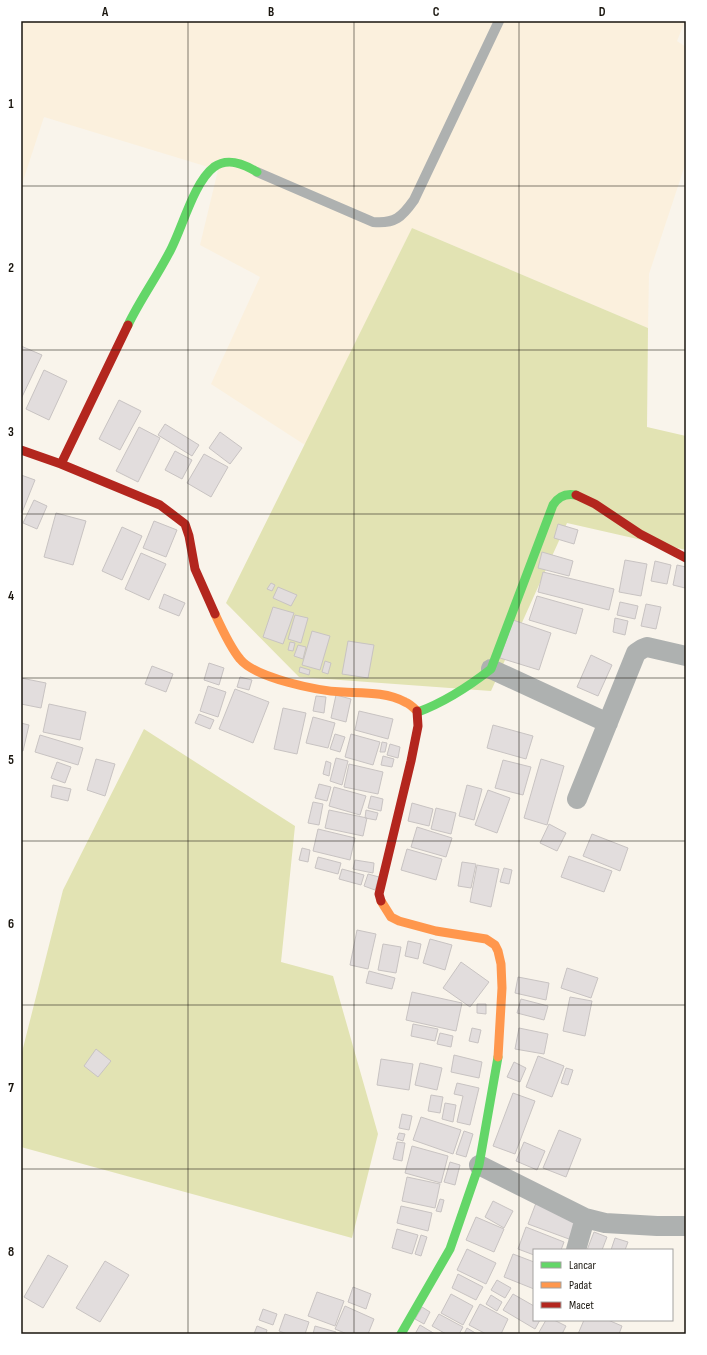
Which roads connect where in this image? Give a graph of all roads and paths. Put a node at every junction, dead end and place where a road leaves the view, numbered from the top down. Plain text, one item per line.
1 (499, 21) edge
2 (257, 172) joint
3 (21, 450) edge
4 (61, 464) junction
5 (686, 558) edge
6 (686, 656) edge
7 (491, 669) junction
8 (418, 712) junction
9 (608, 723) junction
10 (577, 799) dead end
11 (479, 1165) junction
12 (585, 1218) junction
13 (686, 1226) edge
14 (576, 1249) edge
15 (401, 1334) edge

1 - 2 lane
2 - 4 street
3 - 4 street
4 - 8 street
5 - 7 street
6 - 9 street
7 - 8 street
7 - 9 street
8 - 11 street
9 - 10 street
11 - 12 street
11 - 15 street
12 - 13 street
12 - 14 street

